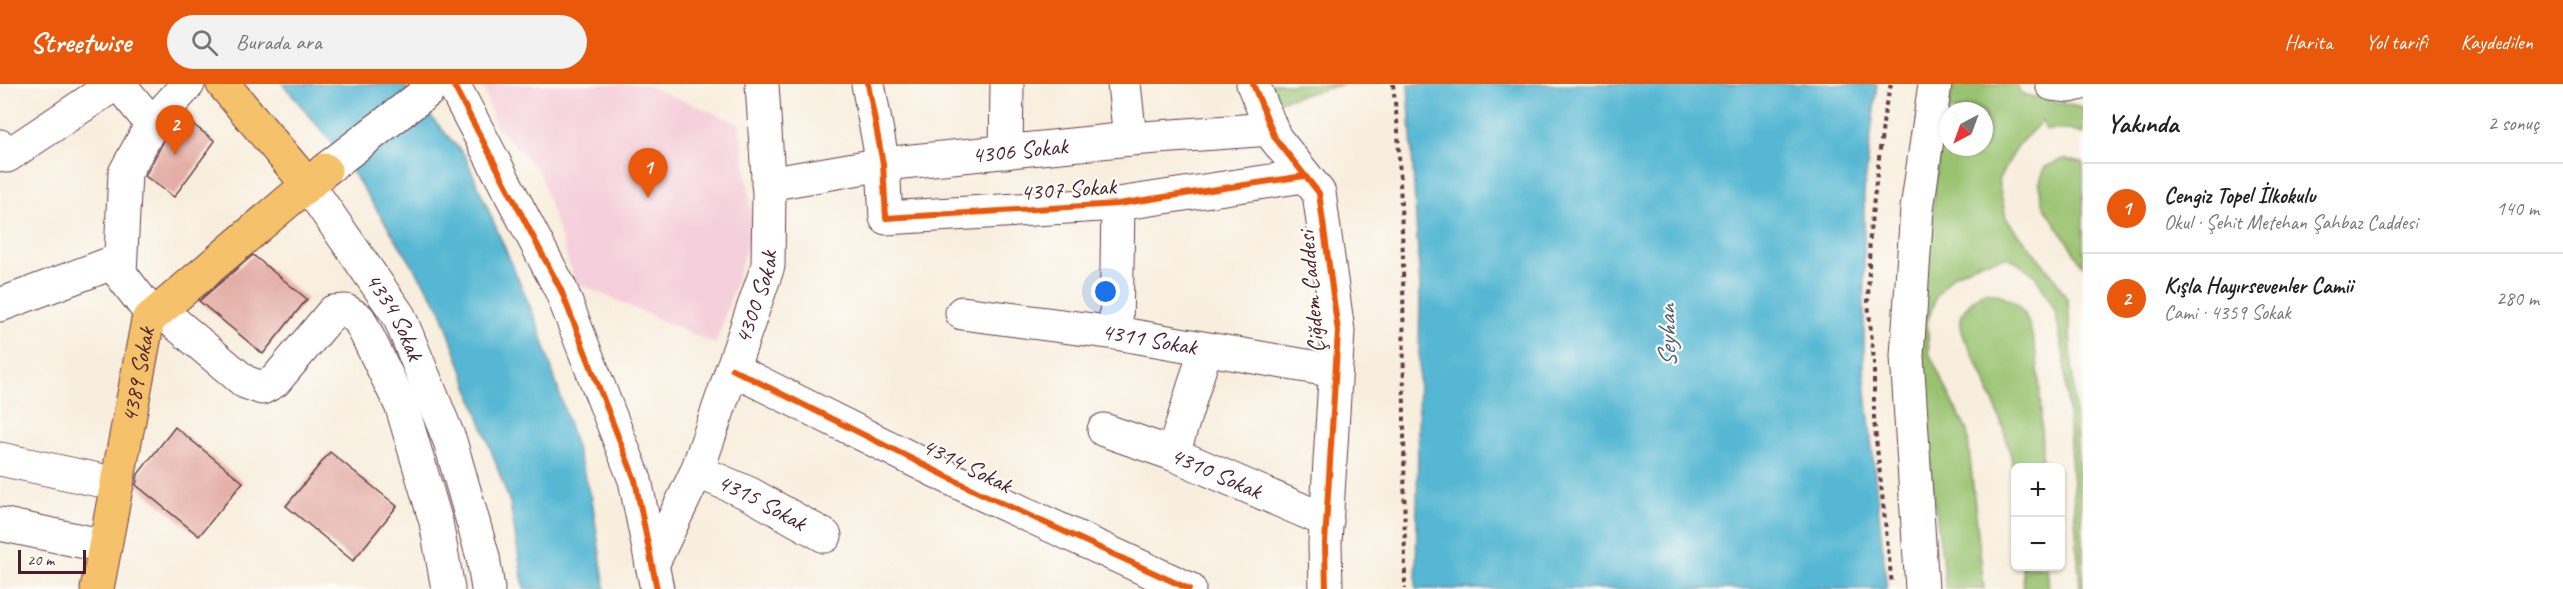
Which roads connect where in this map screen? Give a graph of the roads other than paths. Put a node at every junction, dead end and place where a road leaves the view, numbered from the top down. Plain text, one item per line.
1 (117, 84) edge
2 (189, 84) edge
3 (223, 84) edge
4 (762, 84) edge
5 (868, 84) edge
6 (1007, 84) edge
7 (1124, 84) edge
8 (1253, 84) edge
9 (1935, 84) edge
10 (2052, 84) edge
11 (2079, 84) edge
12 (438, 86) edge
13 (152, 124) junction
14 (1271, 129) junction
15 (1130, 139) junction
16 (3, 151) edge
17 (1006, 152) junction
18 (883, 164) junction
19 (1304, 176) junction
20 (317, 178) junction
21 (768, 184) junction
22 (1118, 204) junction
23 (120, 273) junction
24 (0, 305) edge
25 (962, 313) dead end
26 (164, 319) junction
27 (1116, 333) junction
28 (1205, 351) junction
29 (732, 369) junction
30 (1335, 371) junction
31 (1104, 430) dead end
32 (1173, 454) junction
33 (0, 459) edge
34 (697, 471) junction
35 (117, 484) junction
36 (1327, 521) junction
37 (0, 524) edge
38 (825, 536) dead end
39 (105, 546) junction
40 (659, 581) edge
41 (1175, 586) edge
42 (97, 589) edge
43 (448, 589) edge
44 (488, 589) edge
45 (1326, 589) edge
46 (1922, 589) edge

1 - 13 street
1 - 16 street
2 - 13 street
3 - 20 main road, 4334 Sokak
4 - 21 street, 4300 Sokak
5 - 18 street
6 - 17 street
7 - 15 street
8 - 14 street, Çiğdem Caddesi
9 - 46 street
10 - 11 street
12 - 20 street
12 - 40 street
13 - 23 street
14 - 15 street, 4306 Sokak
14 - 19 street, Çiğdem Caddesi
15 - 17 street, 4306 Sokak
17 - 18 street, 4306 Sokak
18 - 21 street, 4306 Sokak
18 - 22 street, 4307 Sokak
19 - 22 street, 4307 Sokak
19 - 30 street, Çiğdem Caddesi
20 - 26 main road, 4389 Sokak
20 - 44 street, 4334 Sokak
21 - 29 street, 4300 Sokak
22 - 27 street
23 - 24 street
23 - 26 street
25 - 27 street, 4311 Sokak
26 - 35 main road, 4389 Sokak
26 - 43 street
27 - 28 street, 4311 Sokak
28 - 30 street, 4311 Sokak
28 - 32 street
29 - 34 street, 4300 Sokak
29 - 41 street, 4314 Sokak
30 - 36 street, Çiğdem Caddesi
31 - 32 street, 4310 Sokak
32 - 36 street, 4310 Sokak
33 - 35 street
34 - 38 street, 4315 Sokak
34 - 40 street, 4300 Sokak
35 - 39 main road, 4389 Sokak
36 - 45 street, Çiğdem Caddesi
37 - 39 street
39 - 42 main road, 4389 Sokak

